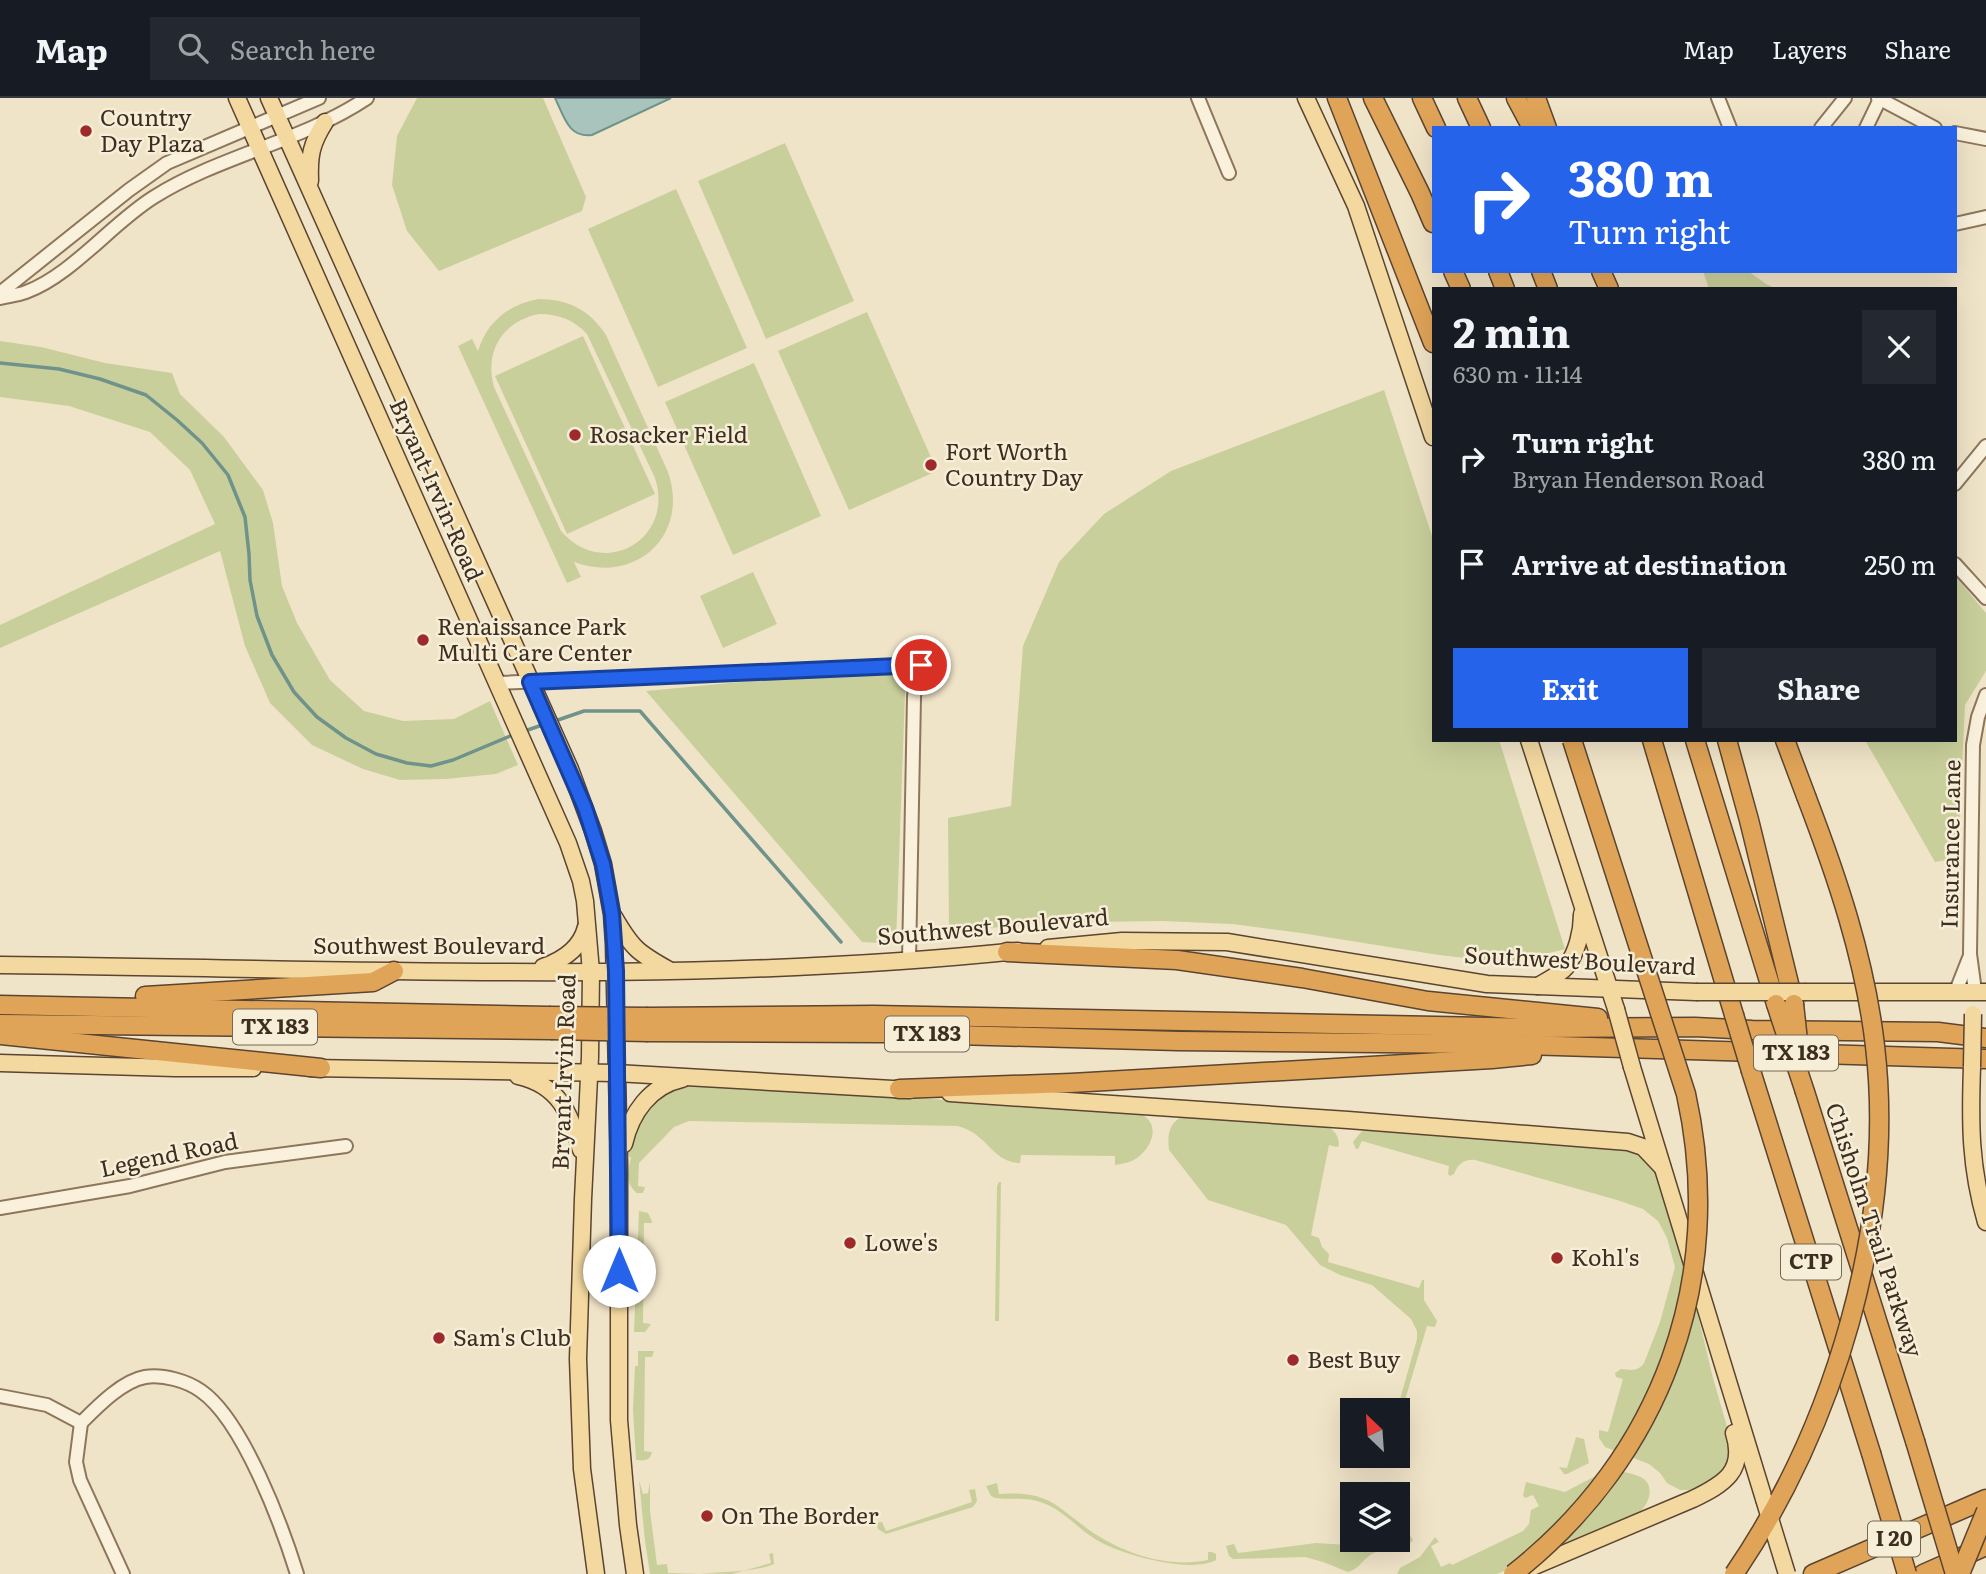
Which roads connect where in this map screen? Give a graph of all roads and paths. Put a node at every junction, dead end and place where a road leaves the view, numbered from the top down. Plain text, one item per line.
1 (237, 98) edge
2 (269, 98) edge
3 (319, 98) edge
4 (367, 98) edge
5 (1198, 98) edge
6 (1306, 98) edge
7 (1336, 98) edge
8 (1373, 98) edge
9 (1422, 98) edge
10 (1467, 98) edge
11 (1516, 98) edge
12 (1536, 98) edge
13 (1718, 98) edge
14 (1845, 98) edge
15 (1879, 99) edge
16 (276, 116) junction
17 (325, 122) junction
18 (250, 126) junction
19 (1435, 126) edge
20 (1480, 126) edge
21 (1531, 126) edge
22 (1546, 126) edge
23 (1729, 126) edge
24 (1823, 126) edge
25 (1867, 126) edge
26 (1931, 126) edge
27 (1957, 133) edge
28 (287, 139) junction
29 (1986, 139) edge
30 (259, 150) junction
31 (1229, 173) dead end
32 (310, 191) junction
33 (1986, 217) edge
34 (1432, 221) edge
35 (1957, 224) edge
36 (0, 296) edge
37 (1432, 340) edge
38 (1432, 434) edge
39 (1986, 446) edge
40 (1957, 482) edge
41 (450, 503) junction
42 (422, 516) junction
43 (1957, 566) edge
44 (1986, 598) edge
45 (530, 682) junction
46 (496, 683) junction
47 (1986, 695) edge
48 (1530, 742) edge
49 (1573, 742) edge
50 (1643, 742) edge
51 (1653, 742) edge
52 (1696, 742) edge
53 (1728, 742) edge
54 (1785, 742) edge
55 (1678, 826) junction
56 (1583, 905) junction
57 (612, 914) junction
58 (588, 922) junction
59 (1007, 953) junction
60 (1970, 954) junction
61 (909, 960) junction
62 (0, 965) edge
63 (394, 971) junction
64 (616, 971) junction
65 (671, 971) junction
66 (526, 972) junction
67 (591, 972) junction
68 (1538, 986) junction
69 (1610, 989) junction
70 (1956, 991) junction
71 (1981, 991) edge
72 (1792, 1000) junction
73 (0, 1005) edge
74 (67, 1005) junction
75 (550, 1023) junction
76 (0, 1024) edge
77 (648, 1024) junction
78 (1695, 1027) junction
79 (0, 1035) edge
80 (1986, 1038) edge
81 (1605, 1048) junction
82 (1986, 1059) edge
83 (0, 1063) edge
84 (321, 1068) junction
85 (495, 1071) junction
86 (590, 1073) junction
87 (616, 1073) junction
88 (691, 1077) junction
89 (899, 1089) junction
90 (346, 1146) dead end
91 (585, 1160) junction
92 (619, 1164) junction
93 (1662, 1167) junction
94 (0, 1208) edge
95 (1986, 1222) edge
96 (1731, 1393) junction
97 (0, 1396) edge
98 (80, 1423) junction
99 (1986, 1499) edge
100 (1986, 1511) edge
101 (1986, 1546) edge
102 (1818, 1572) edge
103 (123, 1574) edge
104 (297, 1574) edge
105 (596, 1574) edge
106 (635, 1574) edge
107 (1515, 1574) edge
108 (1734, 1574) edge
109 (1786, 1574) edge
110 (1907, 1574) edge
111 (1923, 1574) edge
112 (1958, 1574) edge

1 - 18 main road, Bryant Irvin Road
2 - 16 main road, Bryant Irvin Road
3 - 16 street
4 - 17 street
5 - 31 street
6 - 38 main road
7 - 37 highway
8 - 34 highway
9 - 19 highway
10 - 20 highway
11 - 21 highway
12 - 22 highway
13 - 23 street
14 - 24 street
15 - 25 street
15 - 26 street
16 - 18 street
16 - 28 main road, Bryant Irvin Road
17 - 28 street
17 - 32 main road
18 - 30 main road, Bryant Irvin Road
18 - 36 street
27 - 29 street
28 - 30 street
28 - 32 main road, Bryant Irvin Road
30 - 36 street
30 - 42 main road, Bryant Irvin Road
32 - 41 main road, Bryant Irvin Road
33 - 35 street
39 - 40 street
41 - 42 main road
41 - 45 main road, Bryant Irvin Road
42 - 46 main road, Bryant Irvin Road
43 - 44 street
45 - 46 street
45 - 57 main road, Bryant Irvin Road
45 - 61 street
46 - 58 main road, Bryant Irvin Road
47 - 60 street, Insurance Lane
48 - 56 main road
49 - 107 highway, bridge
50 - 55 highway
51 - 55 highway, CTP
52 - 72 highway, Chisholm Trail Parkway / CTP
53 - 72 highway
54 - 108 highway, bridge
55 - 110 highway, CTP, bridge
56 - 68 main road
56 - 69 main road
57 - 64 main road, Bryant Irvin Road
57 - 65 main road
58 - 66 main road
58 - 67 main road, Bryant Irvin Road
59 - 61 main road, Southwest Boulevard
59 - 68 main road, Southwest Boulevard
59 - 78 highway
60 - 70 street, Insurance Lane
60 - 71 street, Insurance Lane
61 - 65 main road, Southwest Boulevard
62 - 63 main road, Southwest Boulevard
63 - 66 main road, Southwest Boulevard
63 - 74 highway
64 - 65 main road, Southwest Boulevard
64 - 67 main road, Southwest Boulevard
64 - 87 main road, Bryant Irvin Road
66 - 67 main road, Southwest Boulevard
67 - 86 main road, Bryant Irvin Road
68 - 69 main road, Southwest Boulevard
69 - 72 main road, Southwest Boulevard, bridge
69 - 93 main road, bridge
70 - 71 main road, Southwest Boulevard
70 - 72 main road, Southwest Boulevard
71 - 95 main road, bridge
72 - 112 highway, Chisholm Trail Parkway / CTP, bridge
73 - 74 highway, TX 183
74 - 75 highway, TX 183
75 - 76 highway, TX 183
75 - 77 highway, TX 183, bridge
77 - 78 highway, TX 183
77 - 81 highway, TX 183
78 - 80 highway, TX 183
79 - 84 highway
81 - 82 highway, TX 183
81 - 89 highway
83 - 84 main road
84 - 85 main road
85 - 86 main road
85 - 91 main road
86 - 87 main road
86 - 91 main road, Bryant Irvin Road
87 - 88 main road
87 - 92 main road, Bryant Irvin Road
88 - 89 main road
88 - 92 main road
89 - 93 main road
90 - 94 street, Legend Road
91 - 105 main road, Bryant Irvin Road
92 - 106 main road, Bryant Irvin Road
93 - 96 main road
96 - 107 main road
96 - 109 main road, bridge
97 - 98 street
98 - 103 street
98 - 104 street
99 - 102 highway, I 20
100 - 112 highway, bridge
101 - 111 highway, I 20
102 - 109 highway

